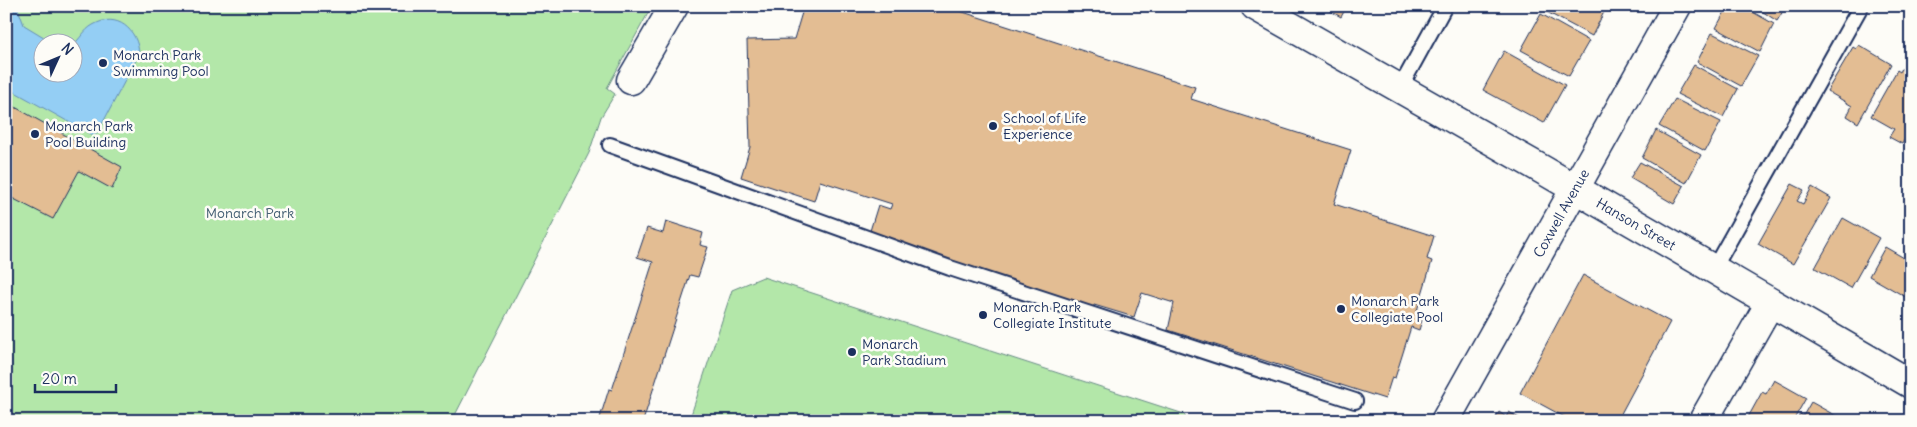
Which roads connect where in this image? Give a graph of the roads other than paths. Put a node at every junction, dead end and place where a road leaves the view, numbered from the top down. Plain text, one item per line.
1 (674, 6) edge
2 (1255, 6) edge
3 (1445, 6) edge
4 (1677, 6) edge
5 (1861, 6) edge
6 (631, 80) dead end
7 (1400, 88) junction
8 (610, 145) dead end
9 (1575, 189) junction
10 (1713, 270) junction
11 (1770, 303) junction
12 (1911, 384) edge
13 (1355, 401) dead end
14 (1445, 421) edge
15 (1703, 421) edge

1 - 6 street
2 - 7 street, Hanson Street
3 - 7 lane
4 - 9 street, Coxwell Avenue
5 - 10 lane
7 - 9 street, Hanson Street
8 - 13 lane
9 - 10 street, Hanson Street
9 - 14 street, Coxwell Avenue
10 - 11 street, Hanson Street
11 - 12 street, Hanson Street
11 - 15 street

